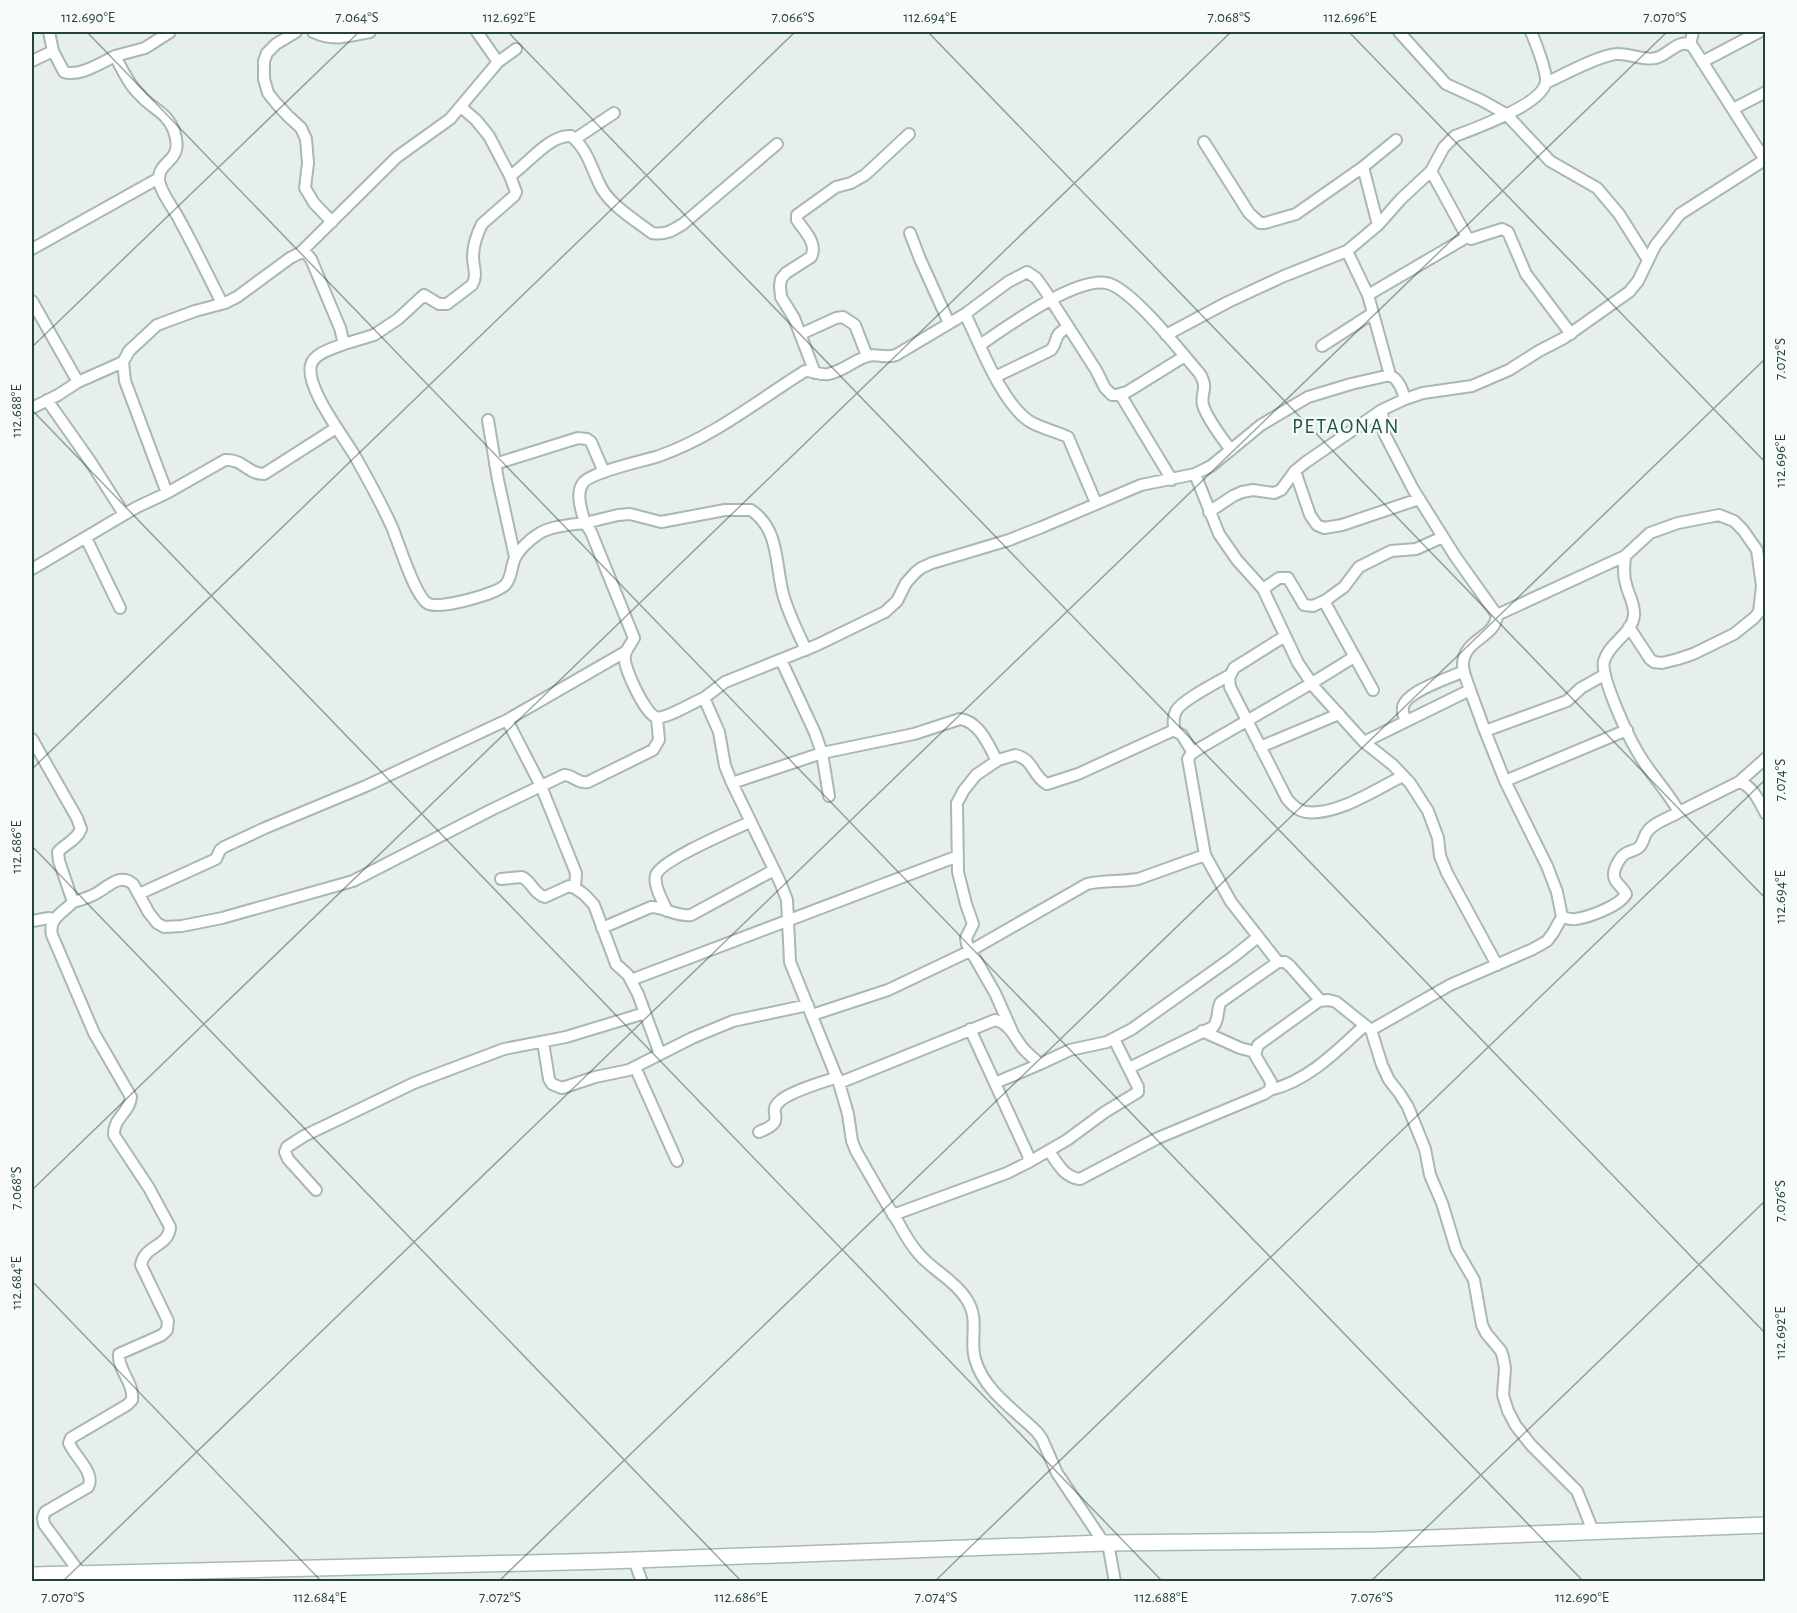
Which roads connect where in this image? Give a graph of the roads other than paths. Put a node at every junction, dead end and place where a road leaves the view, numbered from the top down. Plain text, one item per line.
1 (49, 32) edge
2 (170, 32) edge
3 (296, 32) edge
4 (313, 32) edge
5 (370, 32) edge
6 (477, 32) edge
7 (1399, 32) edge
8 (1534, 32) edge
9 (1693, 32) edge
10 (1759, 32) edge
11 (1690, 45) junction
12 (516, 49) dead end
13 (53, 51) junction
14 (115, 56) junction
15 (32, 61) edge
16 (498, 62) junction
17 (1702, 62) junction
18 (1546, 82) junction
19 (1766, 92) edge
20 (461, 107) junction
21 (1733, 110) junction
22 (614, 113) dead end
23 (1506, 114) junction
24 (909, 134) dead end
25 (575, 139) junction
26 (1396, 140) dead end
27 (1204, 142) dead end
28 (777, 144) dead end
29 (1765, 159) edge
30 (1363, 167) junction
31 (1431, 171) junction
32 (510, 176) junction
33 (159, 178) junction
34 (332, 222) junction
35 (1378, 225) junction
36 (910, 233) dead end
37 (1467, 237) junction
38 (32, 249) edge
39 (1347, 251) junction
40 (300, 253) junction
41 (1648, 260) junction
42 (1368, 295) junction
43 (1051, 300) junction
44 (32, 301) edge
45 (222, 303) junction
46 (965, 314) junction
47 (1373, 314) junction
48 (949, 323) junction
49 (1068, 327) junction
50 (801, 334) junction
51 (1571, 334) junction
52 (1166, 335) junction
53 (344, 344) junction
54 (980, 345) junction
55 (1322, 346) dead end
56 (867, 356) junction
57 (1185, 357) junction
58 (123, 362) junction
59 (815, 373) junction
60 (1390, 375) junction
61 (995, 377) junction
62 (78, 382) junction
63 (1120, 394) junction
64 (1405, 399) junction
65 (47, 400) junction
66 (32, 408) edge
67 (1382, 410) junction
68 (488, 420) dead end
69 (336, 428) junction
70 (1231, 450) junction
71 (495, 464) junction
72 (1295, 471) junction
73 (604, 472) junction
74 (1195, 474) junction
75 (1172, 480) junction
76 (167, 493) junction
77 (1419, 499) junction
78 (1096, 503) junction
79 (1209, 513) junction
80 (124, 514) junction
81 (585, 523) junction
82 (1443, 537) junction
83 (86, 538) junction
84 (1625, 556) junction
85 (515, 557) junction
86 (32, 569) edge
87 (1263, 589) junction
88 (1324, 601) junction
89 (1763, 606) edge
90 (120, 608) dead end
91 (1497, 615) junction
92 (1629, 627) junction
93 (1285, 636) junction
94 (806, 650) junction
95 (625, 652) junction
96 (1354, 657) junction
97 (781, 660) junction
98 (1464, 671) junction
99 (1230, 675) junction
100 (1604, 675) junction
101 (1312, 683) junction
102 (1373, 690) dead end
103 (1470, 690) junction
104 (704, 698) junction
105 (1339, 714) junction
106 (657, 718) junction
107 (507, 720) junction
108 (1247, 721) junction
109 (1406, 721) junction
110 (1627, 730) junction
111 (1175, 731) junction
112 (1485, 731) junction
113 (32, 739) edge
114 (1364, 742) junction
115 (1260, 747) junction
116 (822, 753) junction
117 (1193, 753) junction
118 (1766, 758) edge
119 (997, 761) junction
120 (1403, 776) junction
121 (1505, 781) junction
122 (1738, 782) junction
123 (732, 783) junction
124 (541, 786) junction
125 (829, 796) dead end
126 (1679, 812) junction
127 (1766, 814) edge
128 (750, 822) junction
129 (1205, 855) junction
130 (957, 856) junction
131 (774, 870) junction
132 (501, 879) dead end
133 (575, 888) junction
134 (139, 894) junction
135 (73, 902) junction
136 (667, 911) junction
137 (1562, 917) junction
138 (54, 920) junction
139 (32, 921) edge
140 (788, 921) junction
141 (602, 928) junction
142 (1258, 937) junction
143 (970, 951) junction
144 (1278, 962) junction
145 (1497, 965) junction
146 (631, 980) junction
147 (1321, 1001) junction
148 (810, 1010) junction
149 (645, 1013) junction
150 (1368, 1028) junction
151 (970, 1029) junction
152 (1012, 1031) junction
153 (1202, 1031) junction
154 (1114, 1039) junction
155 (543, 1042) junction
156 (1255, 1052) junction
157 (660, 1054) junction
158 (1040, 1064) junction
159 (635, 1067) junction
160 (1129, 1068) junction
161 (838, 1080) junction
162 (995, 1083) junction
163 (1270, 1090) junction
164 (759, 1132) dead end
165 (1049, 1151) junction
166 (677, 1161) dead end
167 (1029, 1162) junction
168 (316, 1190) dead end
169 (893, 1215) junction
170 (1766, 1525) edge
171 (1593, 1531) junction
172 (1106, 1543) junction
173 (634, 1560) junction
174 (80, 1573) junction
175 (32, 1575) edge
176 (642, 1581) edge
177 (1115, 1581) edge

1 - 13 street
2 - 14 street
3 - 34 street
4 - 5 street
6 - 16 street
7 - 23 street
8 - 18 street
9 - 11 street
10 - 17 street
11 - 17 street
11 - 18 street
12 - 16 street
13 - 14 street
13 - 15 street
14 - 33 street
16 - 20 street
17 - 21 street
18 - 23 street
19 - 21 street
20 - 32 street
20 - 34 street
21 - 29 street
22 - 25 street
23 - 31 street
23 - 41 street
24 - 50 street
25 - 28 street
25 - 32 street
26 - 30 street
27 - 30 street
29 - 41 street
30 - 35 street
31 - 35 street
31 - 37 street
32 - 53 street
33 - 38 street
33 - 45 street
34 - 40 street
35 - 39 street
36 - 48 street
37 - 42 street
37 - 51 street
39 - 42 street
39 - 52 street
40 - 45 street
40 - 53 street
41 - 51 street
42 - 47 street
43 - 46 street
43 - 49 street
43 - 52 street
43 - 54 street
44 - 62 street
45 - 58 street
46 - 48 street
46 - 54 street
47 - 55 street
47 - 60 street
48 - 56 street
49 - 61 street
49 - 63 street
50 - 56 street
50 - 59 street
51 - 64 street
52 - 57 street
53 - 69 street
54 - 61 street
56 - 59 street
57 - 63 street
57 - 70 street
58 - 62 street
58 - 76 street
59 - 73 street
60 - 64 street
60 - 70 street
61 - 78 street
62 - 65 street
63 - 75 street
64 - 67 street
65 - 66 street
65 - 80 street
67 - 72 street
67 - 77 street
68 - 71 street
69 - 76 street
69 - 85 street
70 - 74 street
71 - 73 street
71 - 85 street
72 - 77 street
72 - 79 street
73 - 81 street
74 - 75 street
74 - 79 street
75 - 78 street
76 - 80 street
77 - 82 street
78 - 94 street
79 - 87 street
80 - 83 street
81 - 85 street
81 - 94 street
81 - 95 street
82 - 88 street
82 - 91 street
83 - 86 street
83 - 90 street
84 - 89 street
84 - 91 street
84 - 92 street
87 - 88 street
87 - 93 street
88 - 96 street
89 - 92 street
91 - 98 street
92 - 100 street
93 - 99 street
93 - 101 street
94 - 97 street
95 - 106 street
95 - 107 street
96 - 101 street
96 - 102 street
97 - 104 street
97 - 116 street
98 - 103 street
98 - 109 street
99 - 108 street
99 - 111 street
100 - 110 street
100 - 112 street
101 - 105 street
101 - 108 street
103 - 109 street
103 - 112 street
104 - 106 street
104 - 123 street
105 - 114 street
105 - 115 street
106 - 124 street
107 - 124 street
107 - 134 street
108 - 115 street
108 - 117 street
109 - 114 street
110 - 121 street
110 - 126 street
111 - 117 street
111 - 119 street
112 - 121 street
113 - 135 street
114 - 120 street
115 - 120 street
116 - 119 street
116 - 123 street
116 - 125 street
117 - 129 street
118 - 122 street
119 - 130 street
120 - 145 street
121 - 137 street
122 - 126 street
122 - 127 street
123 - 128 street
124 - 133 street
124 - 134 street
126 - 137 street
128 - 131 street
128 - 136 street
129 - 142 street
129 - 143 street
130 - 140 street
130 - 143 street
131 - 136 street
131 - 140 street
132 - 133 street
133 - 141 street
134 - 135 street
135 - 138 street
136 - 141 street
137 - 145 street
138 - 139 street
138 - 174 street
140 - 146 street
140 - 148 street
141 - 146 street
142 - 144 street
142 - 154 street
143 - 148 street
143 - 152 street
144 - 147 street
144 - 153 street
145 - 150 street
146 - 149 street
147 - 150 street
147 - 156 street
148 - 157 street
148 - 161 street
149 - 155 street
149 - 157 street
150 - 163 street
150 - 171 street
151 - 152 street
151 - 161 street
151 - 162 street
152 - 158 street
153 - 156 street
153 - 160 street
154 - 158 street
154 - 160 street
155 - 159 street
155 - 168 street
156 - 163 street
157 - 159 street
158 - 162 street
159 - 166 street
160 - 165 street
161 - 164 street
161 - 169 street
162 - 167 street
163 - 165 street
165 - 167 street
167 - 169 street
169 - 172 street
170 - 171 main road
171 - 172 main road
172 - 173 main road
172 - 177 street
173 - 174 main road
173 - 176 street
174 - 175 main road

